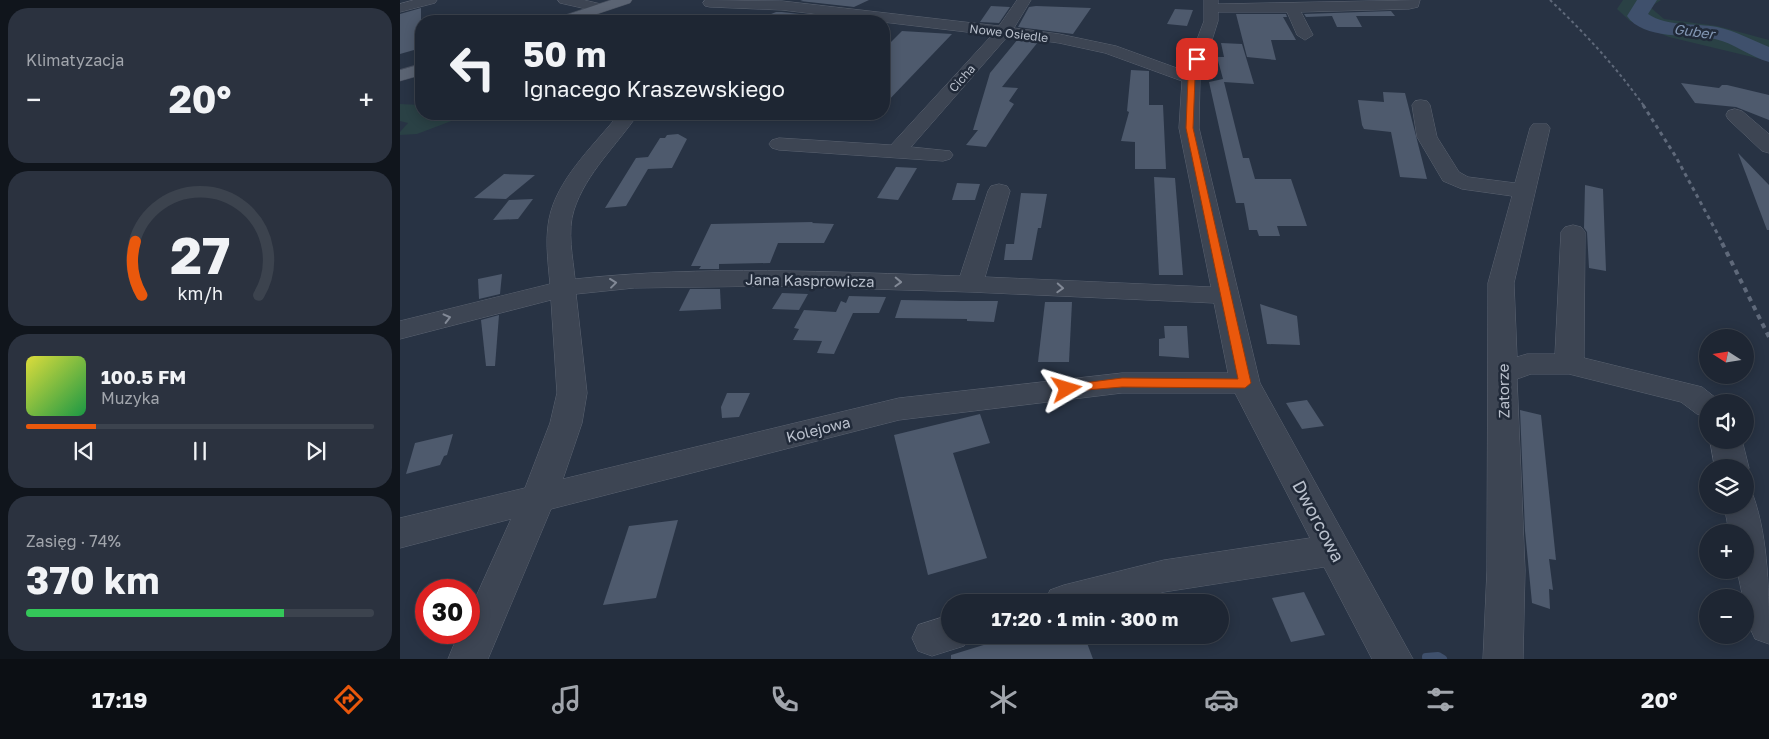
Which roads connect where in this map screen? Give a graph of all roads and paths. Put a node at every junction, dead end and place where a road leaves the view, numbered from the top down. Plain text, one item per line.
1 (430, 0) edge
2 (565, 0) edge
3 (626, 0) edge
4 (728, 0) edge
5 (841, 0) edge
6 (1024, 0) edge
7 (1413, 0) edge
8 (1212, 4) edge
9 (708, 6) edge
10 (400, 8) edge
11 (600, 8) junction
12 (1292, 8) junction
13 (821, 10) junction
14 (580, 15) edge
15 (855, 15) edge
16 (890, 20) edge
17 (902, 22) junction
18 (1004, 31) junction
19 (890, 34) dead end
20 (1305, 35) dead end
21 (415, 70) edge
22 (400, 76) edge
23 (1191, 78) junction
24 (1421, 105) dead end
25 (1735, 115) dead end
26 (624, 120) edge
27 (1540, 128) dead end
28 (780, 144) dead end
29 (1769, 147) edge
30 (896, 152) junction
31 (943, 155) dead end
32 (999, 191) dead end
33 (1524, 191) junction
34 (1573, 232) dead end
35 (970, 284) junction
36 (565, 288) junction
37 (1226, 296) junction
38 (400, 330) edge
39 (1569, 364) junction
40 (1503, 374) junction
41 (1245, 383) junction
42 (1699, 400) edge
43 (538, 498) junction
44 (1743, 514) edge
45 (400, 532) edge
46 (1334, 550) junction
47 (1095, 594) edge
48 (1769, 626) edge
49 (468, 659) edge
50 (1393, 659) edge
51 (1503, 659) edge

1 - 10 street
2 - 11 street
3 - 11 main road
4 - 9 street, Nowe Osiedle
4 - 13 street, Nowe Osiedle
5 - 13 street
6 - 18 street, Cicha
7 - 12 street
8 - 12 street
8 - 23 street, Dworcowa
11 - 14 main road
12 - 20 street
13 - 15 street, Nowe Osiedle
16 - 17 street, Nowe Osiedle
17 - 18 street, Nowe Osiedle
17 - 19 street
18 - 23 street, Nowe Osiedle
18 - 30 street, Cicha
21 - 22 main road
23 - 37 street, Dworcowa
24 - 33 street
25 - 29 street
26 - 36 street
27 - 33 street, Zatorze
28 - 30 street
30 - 31 street
32 - 35 street
33 - 40 street, Zatorze
34 - 39 street
36 -> 35 street, Jana Kasprowicza
35 -> 37 street, Jana Kasprowicza
38 -> 36 street, Jana Kasprowicza
36 - 43 street
37 - 41 street, Dworcowa
39 - 40 street
39 - 42 street
40 - 51 street, Zatorze
41 - 43 street, Kolejowa
41 - 46 street, Dworcowa
43 - 45 street, Kolejowa
43 - 49 street
44 - 48 street
46 - 47 street
46 - 50 street, Dworcowa

